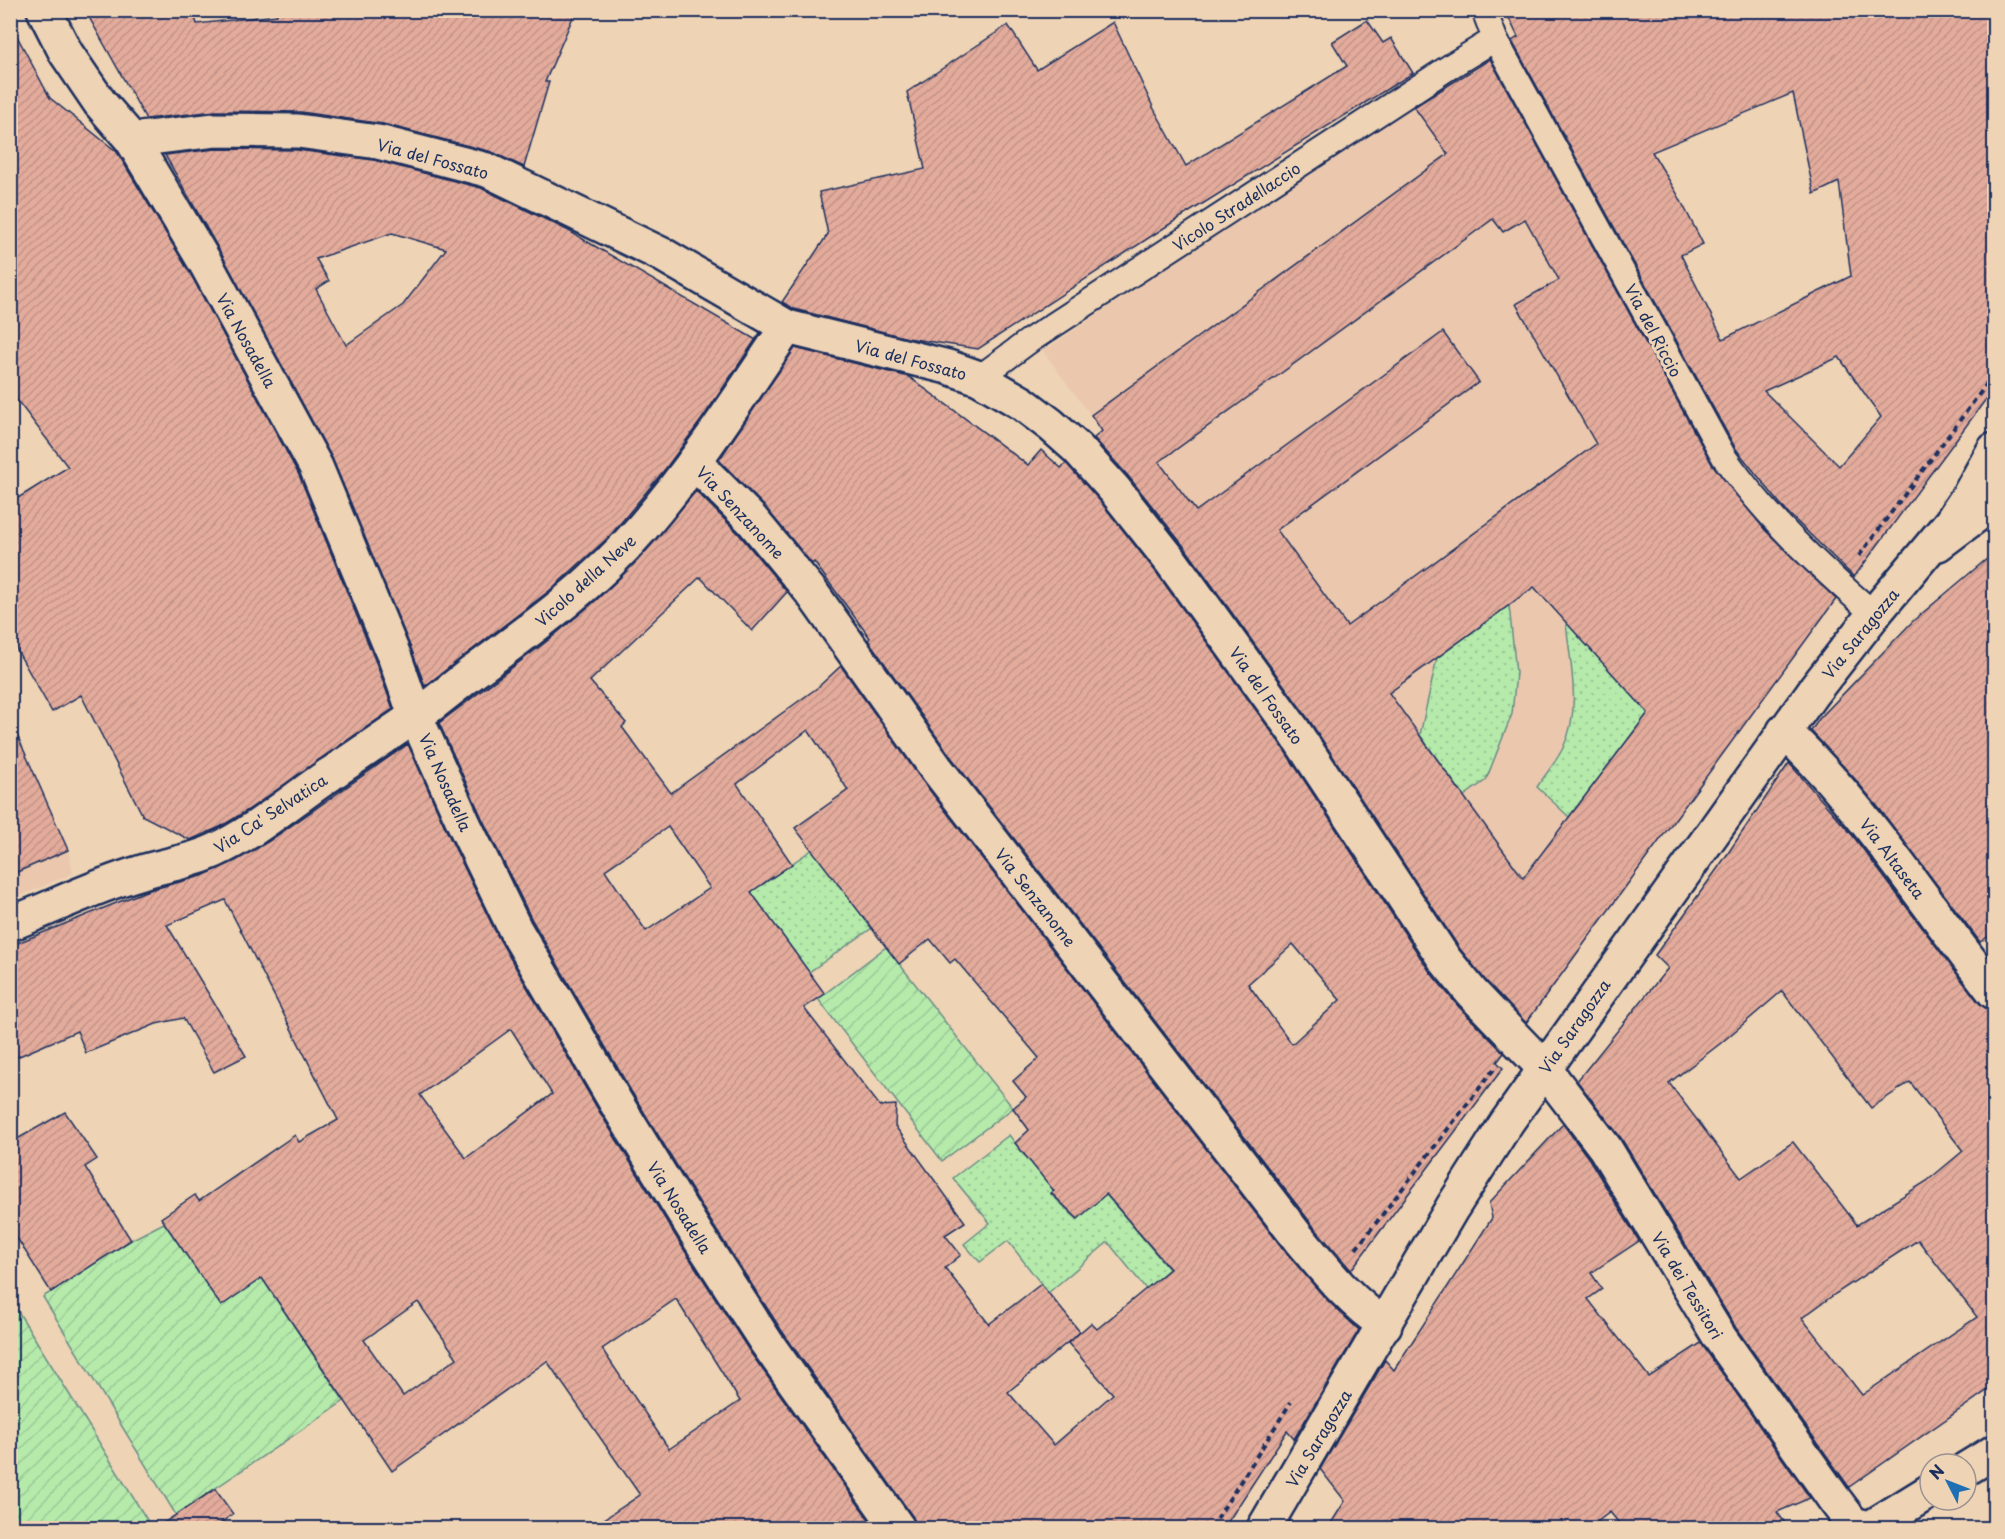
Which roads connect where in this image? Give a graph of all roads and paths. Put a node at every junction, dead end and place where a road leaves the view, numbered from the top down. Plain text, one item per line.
1 (44, 10) edge
2 (1484, 10) edge
3 (1495, 39) junction
4 (132, 140) junction
5 (787, 327) junction
6 (1995, 374) edge
7 (979, 378) junction
8 (694, 462) junction
9 (1991, 475) edge
10 (1859, 557) dead end
11 (1874, 615) junction
12 (415, 715) junction
13 (1784, 731) junction
14 (10, 924) edge
15 (1995, 992) edge
16 (1498, 1064) dead end
17 (1544, 1068) junction
18 (1353, 1253) dead end
19 (1385, 1325) junction
20 (1295, 1396) dead end
21 (1995, 1452) edge
22 (1978, 1462) edge
23 (1918, 1498) edge
24 (898, 1528) edge
25 (1211, 1528) edge
26 (1264, 1528) edge

1 - 4 street, Via Nosadella
2 - 3 lane, Via del Riccio
3 - 7 lane, Vicolo Stradellaccio
3 - 11 lane, Via del Riccio
4 - 5 street, Via del Fossato
4 - 12 street, Via Nosadella
5 - 7 street, Via del Fossato
5 - 8 street, Vicolo della Neve
6 - 10 path
7 - 17 street, Via del Fossato
8 - 12 street, Vicolo della Neve
8 - 19 street, Via Senzanome
9 - 11 street, Via Saragozza
11 - 13 street, Via Saragozza
12 - 14 street, Via Ca' Selvatica
12 - 24 street, Via Nosadella
13 - 15 street, Via Altaseta
13 - 17 street, Via Saragozza
16 - 18 path
17 - 19 street, Via Saragozza
17 - 23 street, Via dei Tessitori
19 - 26 street, Via Saragozza
20 - 25 path
21 - 22 street

